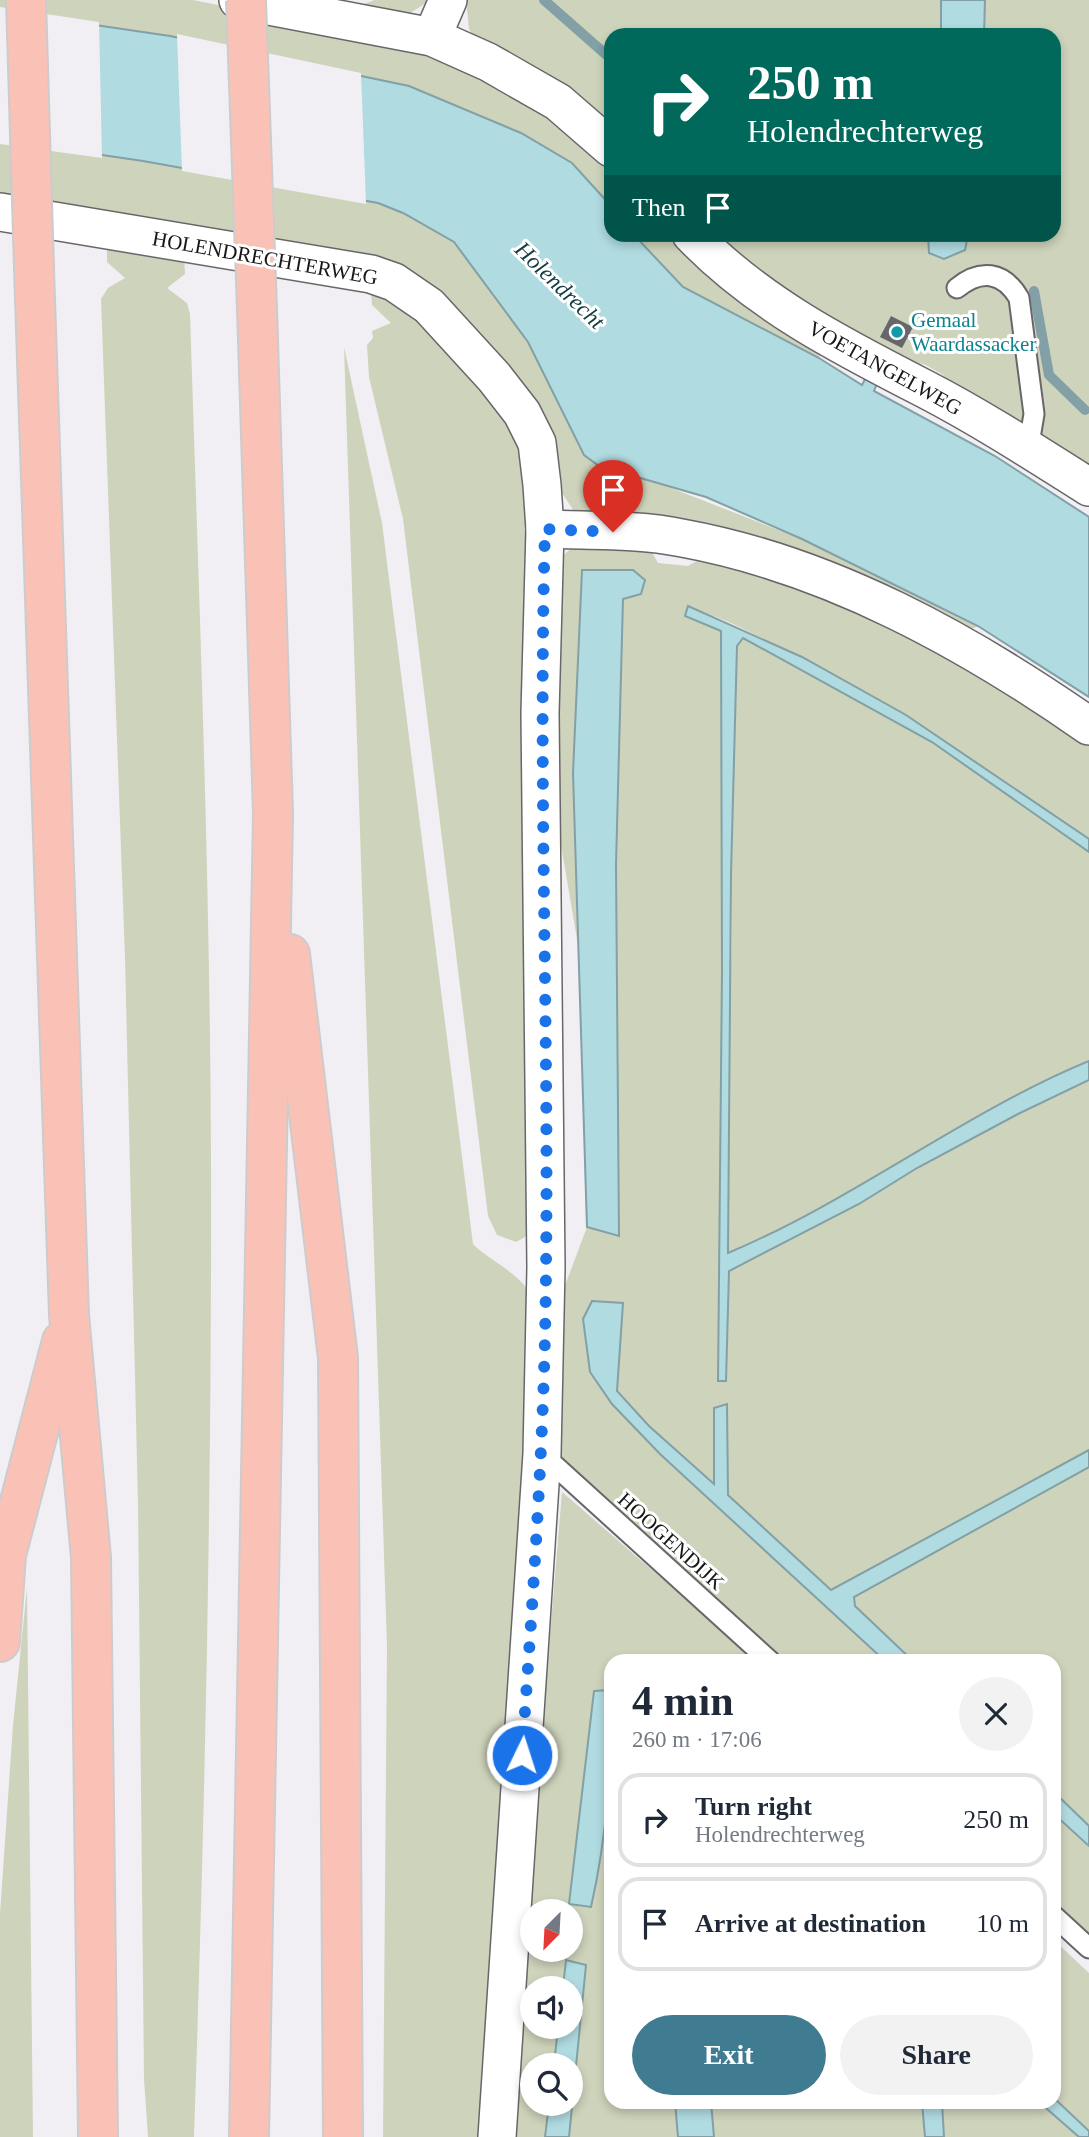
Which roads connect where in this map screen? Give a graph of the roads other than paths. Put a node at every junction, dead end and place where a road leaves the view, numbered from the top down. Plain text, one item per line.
1 (26, 0) edge
2 (238, 0) edge
3 (246, 0) edge
4 (447, 0) edge
5 (432, 37) junction
6 (604, 142) edge
7 (0, 212) edge
8 (700, 242) edge
9 (957, 288) dead end
10 (1028, 450) junction
11 (1089, 487) edge
12 (545, 529) junction
13 (1089, 726) edge
14 (273, 813) junction
15 (69, 1315) junction
16 (542, 1454) junction
17 (0, 1642) edge
18 (762, 1654) edge
19 (1061, 1922) edge
20 (1089, 1948) edge
21 (98, 2137) edge
22 (249, 2137) edge
23 (343, 2137) edge
24 (497, 2137) edge

1 - 15 highway, bridge
2 - 5 street
3 - 14 highway, bridge
4 - 5 street
5 - 6 street
7 - 12 street, HOLENDRECHTERWEG
8 - 10 street, VOETANGELWEG
9 - 10 lane
10 - 11 street, VOETANGELWEG
12 - 13 street
12 - 16 street, HOLENDRECHTERWEG
14 - 22 highway
14 - 23 highway
15 - 17 highway
15 - 21 highway
16 - 18 lane, HOOGENDIJK
16 - 24 street, HOLENDRECHTERWEG
19 - 20 lane

